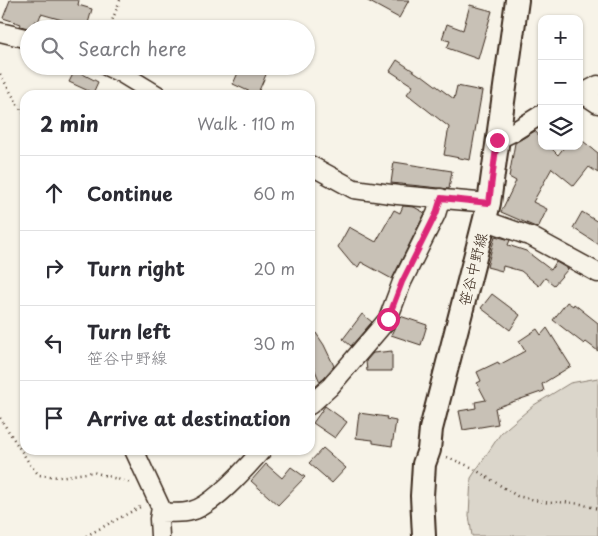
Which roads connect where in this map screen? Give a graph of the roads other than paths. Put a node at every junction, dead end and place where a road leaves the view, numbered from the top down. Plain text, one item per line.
1 (517, 0) edge
2 (0, 32) edge
3 (20, 37) edge
4 (124, 75) edge
5 (149, 90) edge
6 (587, 92) edge
7 (598, 104) edge
8 (538, 117) edge
9 (497, 140) junction
10 (315, 169) edge
11 (441, 198) junction
12 (486, 212) junction
13 (598, 273) edge
14 (315, 400) edge
15 (136, 455) edge
16 (257, 455) edge
17 (156, 499) junction
18 (160, 536) edge
19 (424, 536) edge

1 - 9 street, 笹谷中野線
2 - 3 street
4 - 5 street
6 - 7 street
8 - 9 street
9 - 12 street, 笹谷中野線
10 - 11 street
11 - 12 street
11 - 14 street
12 - 13 street
12 - 19 street, 笹谷中野線
15 - 17 street
16 - 17 street
17 - 18 street

